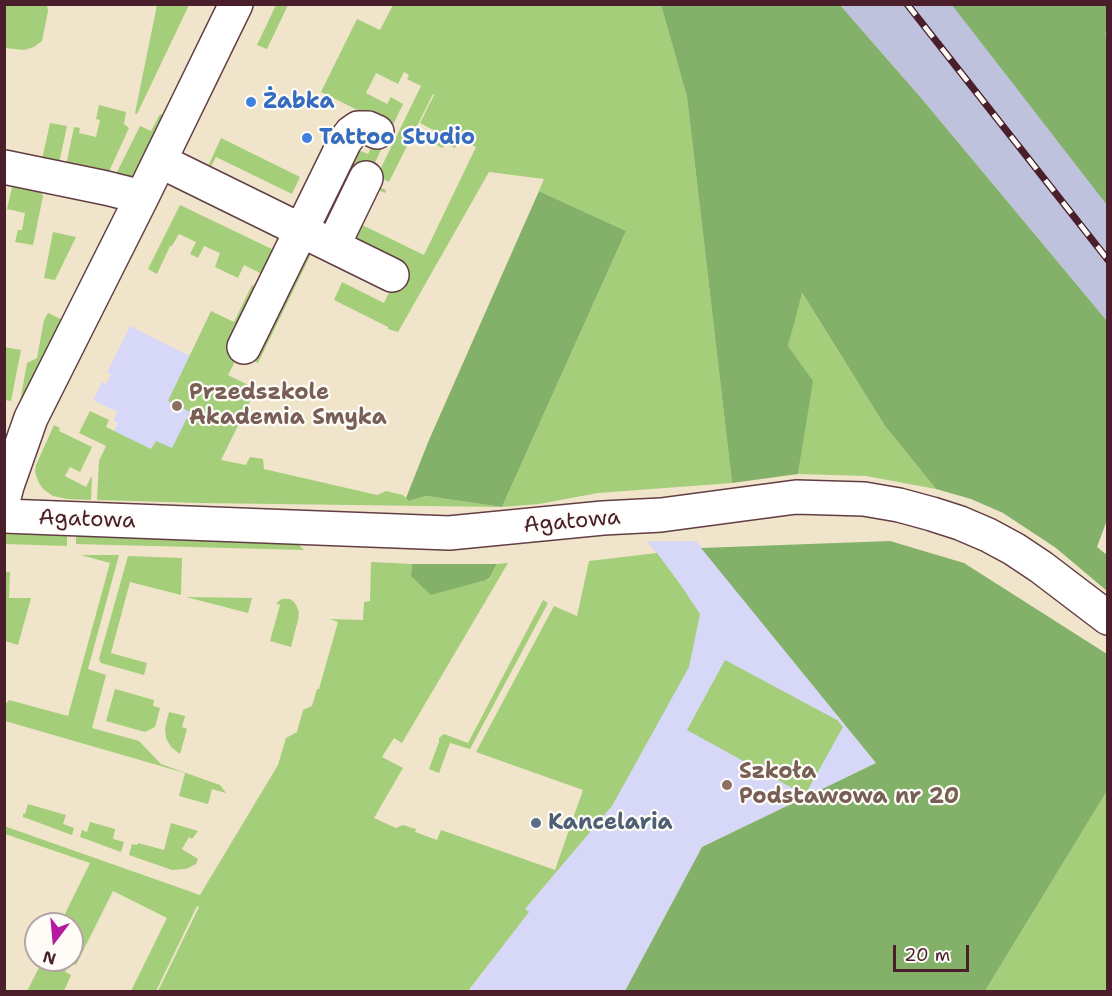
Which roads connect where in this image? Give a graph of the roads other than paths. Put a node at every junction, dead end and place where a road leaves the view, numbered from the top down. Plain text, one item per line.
1 (236, 4) edge
2 (377, 132) dead end
3 (160, 161) junction
4 (4, 167) edge
5 (366, 178) dead end
6 (142, 197) junction
7 (301, 230) junction
8 (333, 246) junction
9 (392, 275) dead end
10 (244, 347) dead end
11 (18, 415) edge
12 (4, 498) edge
13 (4, 516) edge
14 (1107, 618) edge

1 - 3 street
2 - 7 street
3 - 6 street
3 - 7 street
4 - 6 street
5 - 8 street
6 - 11 street
7 - 8 street
7 - 10 street
8 - 9 street
11 - 12 street
13 - 14 street, Agatowa

